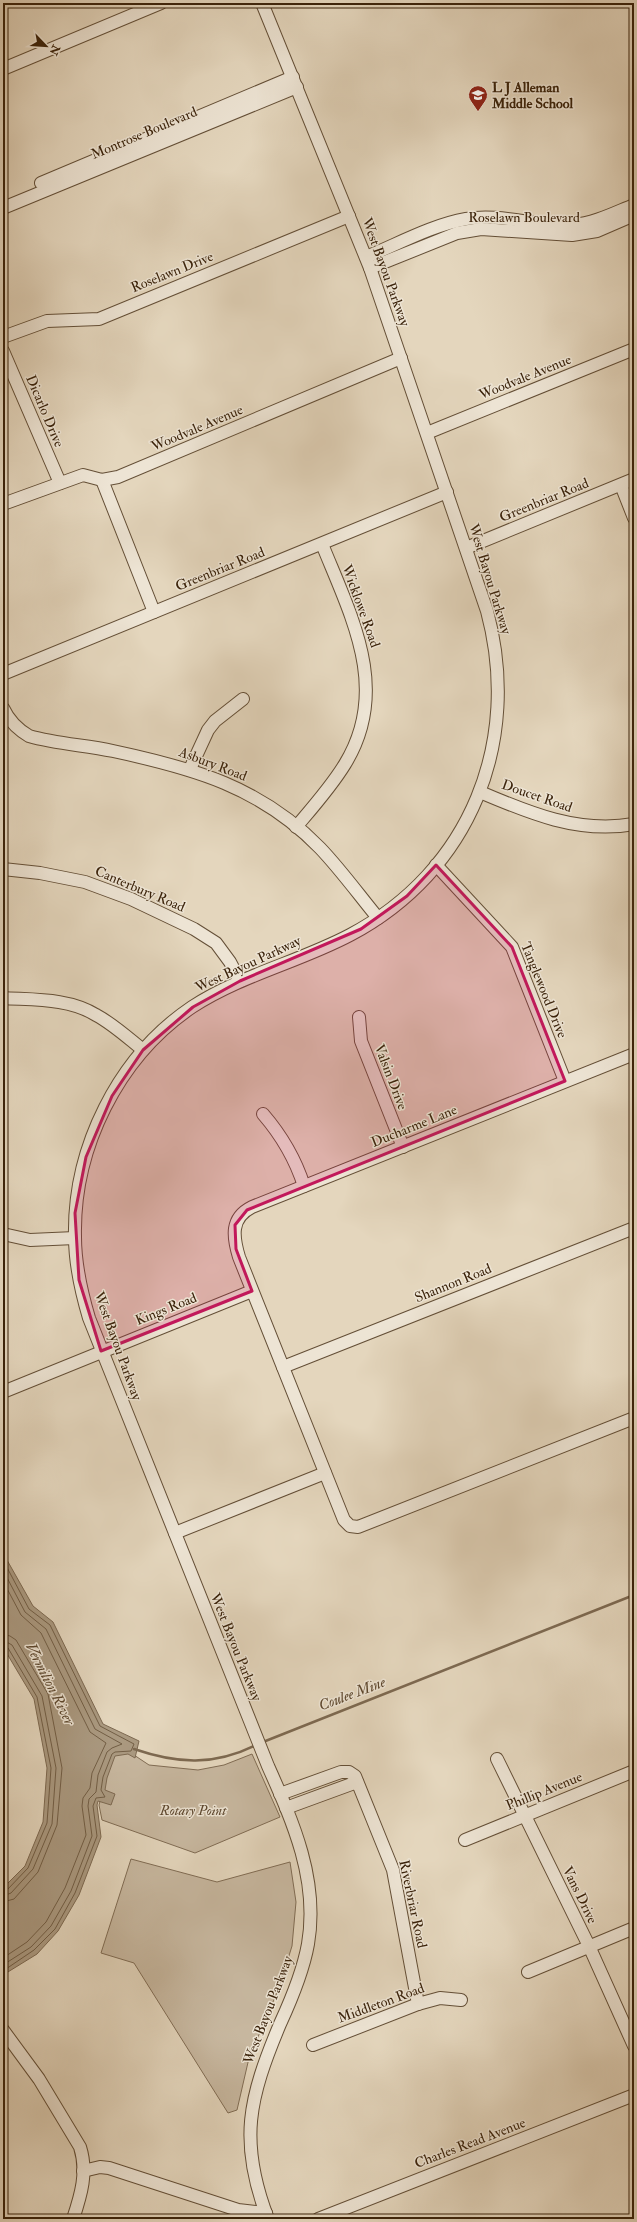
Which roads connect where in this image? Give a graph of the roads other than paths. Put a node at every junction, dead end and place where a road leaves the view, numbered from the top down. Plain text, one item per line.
1 (161, 3) edge
2 (262, 3) edge
3 (3, 69) edge
4 (295, 82) junction
5 (3, 199) edge
6 (634, 205) edge
7 (3, 208) edge
8 (634, 215) edge
9 (349, 216) junction
10 (607, 221) junction
11 (368, 262) junction
12 (3, 337) edge
13 (634, 349) edge
14 (3, 351) edge
15 (400, 358) junction
16 (426, 433) junction
17 (634, 479) edge
18 (102, 480) junction
19 (60, 483) junction
20 (621, 485) junction
21 (447, 492) junction
22 (3, 504) edge
23 (634, 518) edge
24 (322, 544) junction
25 (466, 548) junction
26 (154, 612) junction
27 (3, 674) edge
28 (243, 699) dead end
29 (3, 708) edge
30 (190, 769) junction
31 (480, 792) junction
32 (634, 824) edge
33 (296, 827) junction
34 (436, 865) junction
35 (3, 869) edge
36 (378, 918) junction
37 (240, 981) junction
38 (3, 998) edge
39 (359, 1017) dead end
40 (143, 1050) junction
41 (634, 1054) edge
42 (565, 1081) junction
43 (264, 1114) dead end
44 (403, 1147) junction
45 (304, 1186) junction
46 (634, 1228) edge
47 (3, 1234) edge
48 (75, 1238) junction
49 (252, 1291) junction
50 (102, 1352) junction
51 (283, 1367) junction
52 (3, 1392) edge
53 (634, 1418) edge
54 (325, 1473) junction
55 (174, 1533) junction
56 (497, 1758) dead end
57 (634, 1771) edge
58 (357, 1782) junction
59 (280, 1794) junction
60 (286, 1808) junction
61 (524, 1815) junction
62 (465, 1840) dead end
63 (634, 1928) edge
64 (589, 1946) junction
65 (528, 1972) dead end
66 (461, 2000) dead end
67 (418, 2004) junction
68 (3, 2030) edge
69 (313, 2044) dead end
70 (634, 2046) edge
71 (634, 2095) edge
72 (83, 2171) junction
73 (267, 2216) edge
74 (73, 2219) edge
75 (318, 2219) edge

1 - 3 street
2 - 4 street, West Bayou Parkway
4 - 5 street, Montrose Boulevard
4 - 7 street, Montrose Boulevard
4 - 9 street, West Bayou Parkway
6 - 10 street, Roselawn Boulevard
8 - 10 street, Roselawn Boulevard
9 - 11 street, West Bayou Parkway
9 - 12 street, Roselawn Drive
10 - 11 street, Roselawn Boulevard
11 - 15 street, West Bayou Parkway
13 - 16 street, Woodvale Avenue
14 - 19 street, Dicarlo Drive
15 - 16 street, West Bayou Parkway
15 - 18 street, Woodvale Avenue
16 - 21 street, West Bayou Parkway
17 - 20 street, Greenbriar Road
18 - 19 street, Woodvale Avenue
18 - 26 street
19 - 22 street, Woodvale Avenue
20 - 23 street
20 - 25 street, Greenbriar Road
21 - 24 street, Greenbriar Road
21 - 25 street, West Bayou Parkway
24 - 26 street, Greenbriar Road
24 - 33 street, Wicklowe Road
25 - 31 street, West Bayou Parkway
26 - 27 street, Greenbriar Road
28 - 30 street
29 - 30 street, Asbury Road
30 - 33 street, Asbury Road
31 - 32 street, Doucet Road
31 - 34 street, West Bayou Parkway
33 - 36 street, Asbury Road
34 - 36 street, West Bayou Parkway
34 - 42 street, Tanglewood Drive
35 - 37 street, Canterbury Road
36 - 37 street, West Bayou Parkway
37 - 40 street, West Bayou Parkway
38 - 40 street
39 - 44 street, Valsin Drive
40 - 48 street, West Bayou Parkway
41 - 42 street, Ducharme Lane
42 - 44 street, Ducharme Lane
43 - 45 street
44 - 45 street, Ducharme Lane
45 - 49 street, Ducharme Lane
46 - 51 street, Shannon Road
47 - 48 street
48 - 50 street, West Bayou Parkway
49 - 50 street, Kings Road
49 - 51 street
50 - 52 street, Kings Road
50 - 55 street, West Bayou Parkway
51 - 54 street
53 - 54 street
54 - 55 street
55 - 59 street, West Bayou Parkway
56 - 61 street, Vans Drive
57 - 61 street, Phillip Avenue
58 - 59 street, Riverbriar Road
58 - 60 street
58 - 67 street, Riverbriar Road
59 - 60 street, West Bayou Parkway
60 - 73 street, West Bayou Parkway
61 - 62 street, Phillip Avenue
61 - 64 street, Vans Drive
63 - 64 street
64 - 65 street
64 - 70 street, Vans Drive
66 - 67 street, Middleton Road
67 - 69 street, Middleton Road
68 - 72 street
71 - 75 street, Charles Read Avenue
72 - 73 street
72 - 74 street

